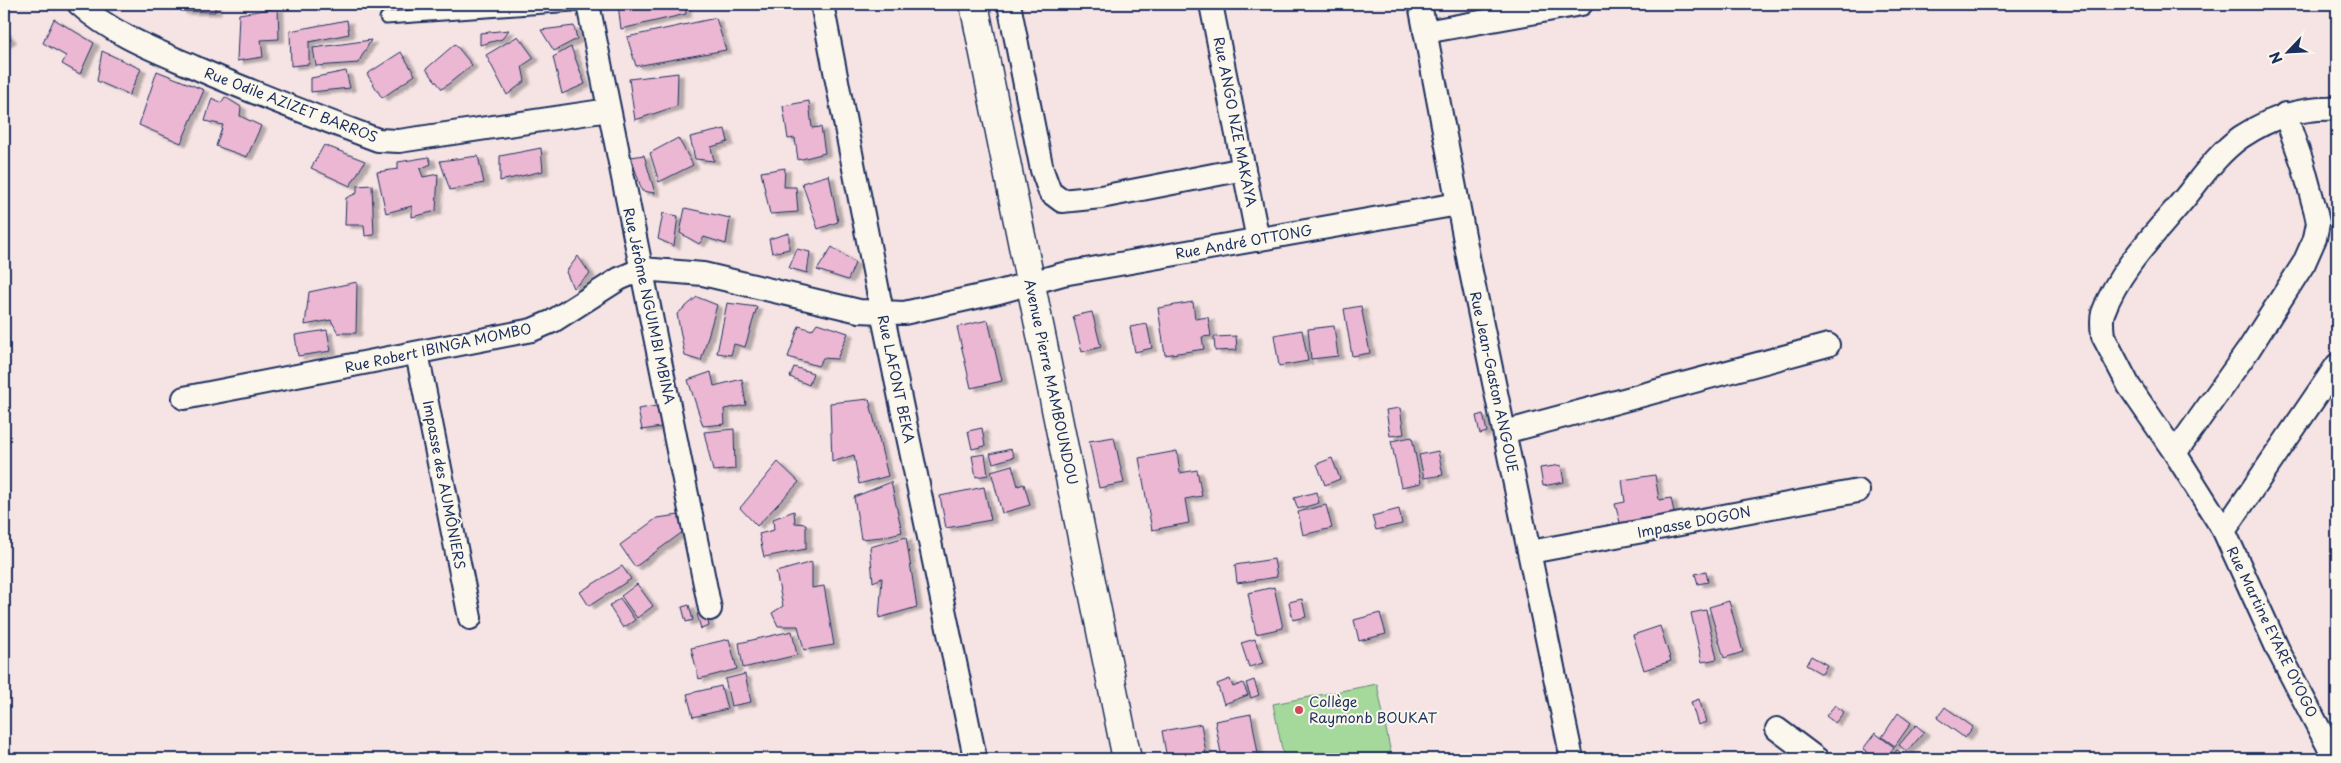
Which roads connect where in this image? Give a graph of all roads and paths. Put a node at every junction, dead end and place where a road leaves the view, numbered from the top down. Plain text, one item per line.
1 (79, 4) edge
2 (588, 4) edge
3 (822, 4) edge
4 (974, 4) edge
5 (1009, 4) edge
6 (1211, 4) edge
7 (1420, 4) edge
8 (1582, 4) edge
9 (386, 18) dead end
10 (1425, 32) junction
11 (2337, 109) edge
12 (609, 110) junction
13 (2285, 114) junction
14 (1244, 169) junction
15 (1458, 204) junction
16 (1258, 240) junction
17 (642, 269) junction
18 (1030, 282) junction
19 (882, 312) junction
20 (1828, 345) dead end
21 (417, 353) junction
22 (2337, 365) edge
23 (184, 398) dead end
24 (1505, 432) junction
25 (2175, 453) junction
26 (1858, 491) dead end
27 (2224, 531) junction
28 (1530, 552) junction
29 (710, 609) dead end
30 (470, 618) dead end
31 (1777, 729) dead end
32 (974, 753) dead end
33 (1128, 759) edge
34 (1572, 759) edge
35 (1817, 759) edge
36 (2335, 759) edge

1 - 12 street, Rue Odile AZIZET BARROS
2 - 9 lane
2 - 12 street, Rue Jérôme NGUIMBI MBINA
3 - 19 street, Rue LAFONT BEKA
4 - 18 street, Avenue Pierre MAMBOUNDOU
5 - 14 street
6 - 14 street, Rue ANGO NZE MAKAYA
7 - 10 street, Rue Jean-Gaston ANGOUE
8 - 10 street
10 - 15 street, Rue Jean-Gaston ANGOUE
11 - 13 street, Rue Martine EYARE OYOGO
12 - 17 street, Rue Jérôme NGUIMBI MBINA
13 - 25 street
13 - 25 street, Rue Martine EYARE OYOGO
14 - 16 street, Rue ANGO NZE MAKAYA
15 - 16 street, Rue André OTTONG
15 - 24 street, Rue Jean-Gaston ANGOUE
16 - 18 street, Rue André OTTONG
17 - 19 street, Rue Robert IBINGA MOMBO
17 - 21 street, Rue Robert IBINGA MOMBO
17 - 29 street, Rue Jérôme NGUIMBI MBINA
18 - 19 street, Rue Robert IBINGA MOMBO
18 - 33 street, Avenue Pierre MAMBOUNDOU
19 - 32 street, Rue LAFONT BEKA
20 - 24 street
21 - 23 street, Rue Robert IBINGA MOMBO
21 - 30 street, Impasse des AUMÔNIERS
22 - 27 street
24 - 28 street, Rue Jean-Gaston ANGOUE
25 - 27 street, Rue Martine EYARE OYOGO
26 - 28 street, Impasse DOGON
27 - 36 street, Rue Martine EYARE OYOGO
28 - 34 street, Rue Jean-Gaston ANGOUE
31 - 35 street

